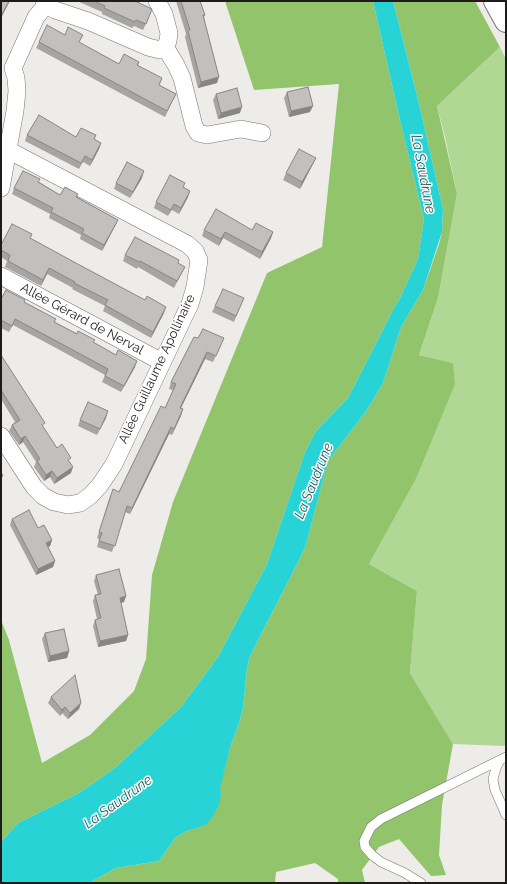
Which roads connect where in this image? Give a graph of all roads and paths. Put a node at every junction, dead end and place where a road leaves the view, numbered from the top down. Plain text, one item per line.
1 (157, 1) edge
2 (495, 1) edge
3 (45, 3) edge
4 (506, 21) edge
5 (165, 47) junction
6 (7, 65) edge
7 (262, 133) dead end
8 (8, 150) junction
9 (1, 188) edge
10 (1, 276) edge
11 (162, 362) junction
12 (1, 436) edge
13 (503, 759) edge
14 (506, 815) edge
15 (421, 883) edge

1 - 5 street
2 - 4 main road
3 - 5 street
3 - 6 street
5 - 7 street
6 - 8 street
8 - 9 street
8 - 11 street, Allée Guillaume Apollinaire
10 - 11 street, Allée Gérard de Nerval
11 - 12 street, Allée Guillaume Apollinaire
13 - 14 lane
13 - 15 lane

